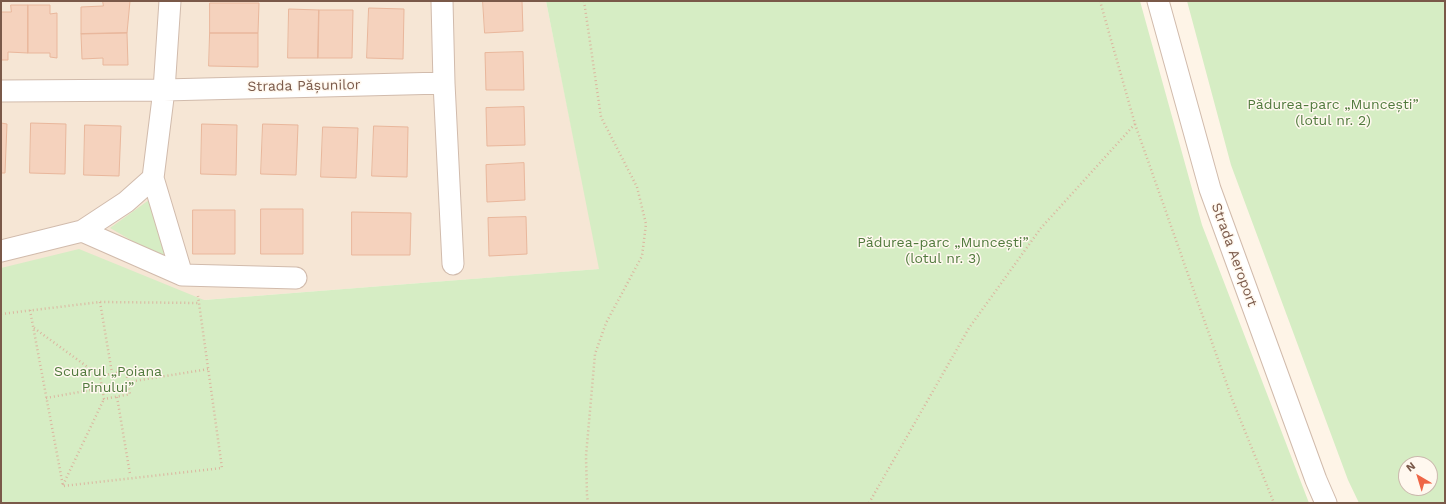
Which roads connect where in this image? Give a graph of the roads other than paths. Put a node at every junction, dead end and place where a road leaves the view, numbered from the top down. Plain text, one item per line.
1 (170, 1) edge
2 (442, 1) edge
3 (1158, 1) edge
4 (444, 83) junction
5 (164, 90) junction
6 (1, 91) edge
7 (153, 178) junction
8 (82, 231) junction
9 (1, 251) edge
10 (453, 264) dead end
11 (189, 275) junction
12 (296, 278) dead end
13 (1326, 503) edge

1 - 5 street
2 - 4 street
3 - 13 street, Strada Aeroport
4 - 5 street, Strada Pășunilor
4 - 10 street
5 - 6 street, Strada Pășunilor
5 - 7 street
7 - 8 street
7 - 11 street
8 - 9 street
8 - 11 street
11 - 12 street

